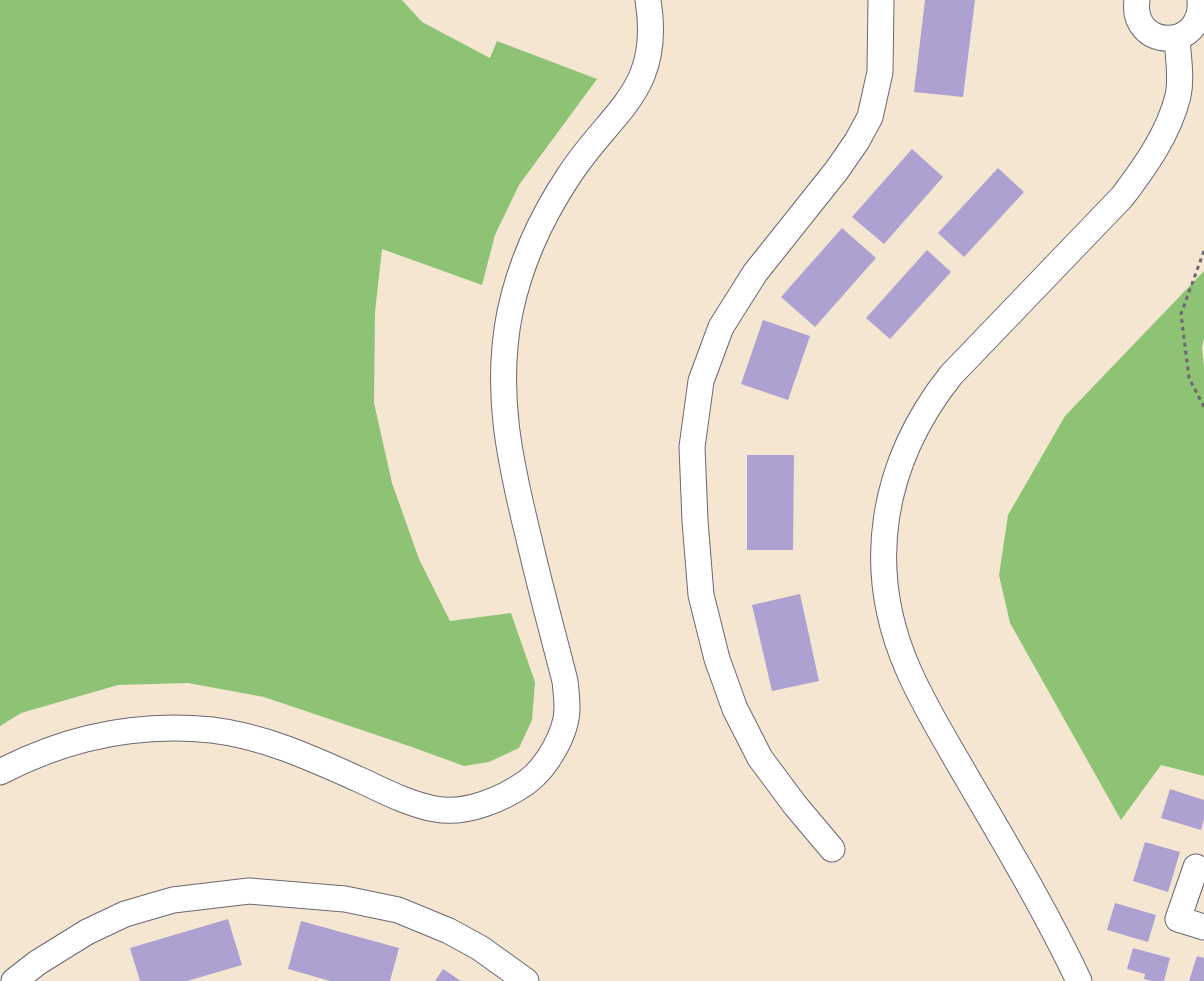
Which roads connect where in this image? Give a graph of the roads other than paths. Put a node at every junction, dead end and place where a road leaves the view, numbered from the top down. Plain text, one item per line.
1 (648, 0) edge
2 (882, 0) edge
3 (1200, 0) edge
4 (1130, 2) edge
5 (1176, 38) junction
6 (0, 772) edge
7 (832, 849) dead end
8 (1196, 867) dead end
9 (1204, 927) edge
10 (14, 981) edge
11 (526, 981) edge
12 (1079, 981) edge

1 - 6 street
2 - 7 street
3 - 5 street
4 - 5 street
5 - 12 street
8 - 9 street
10 - 11 street

